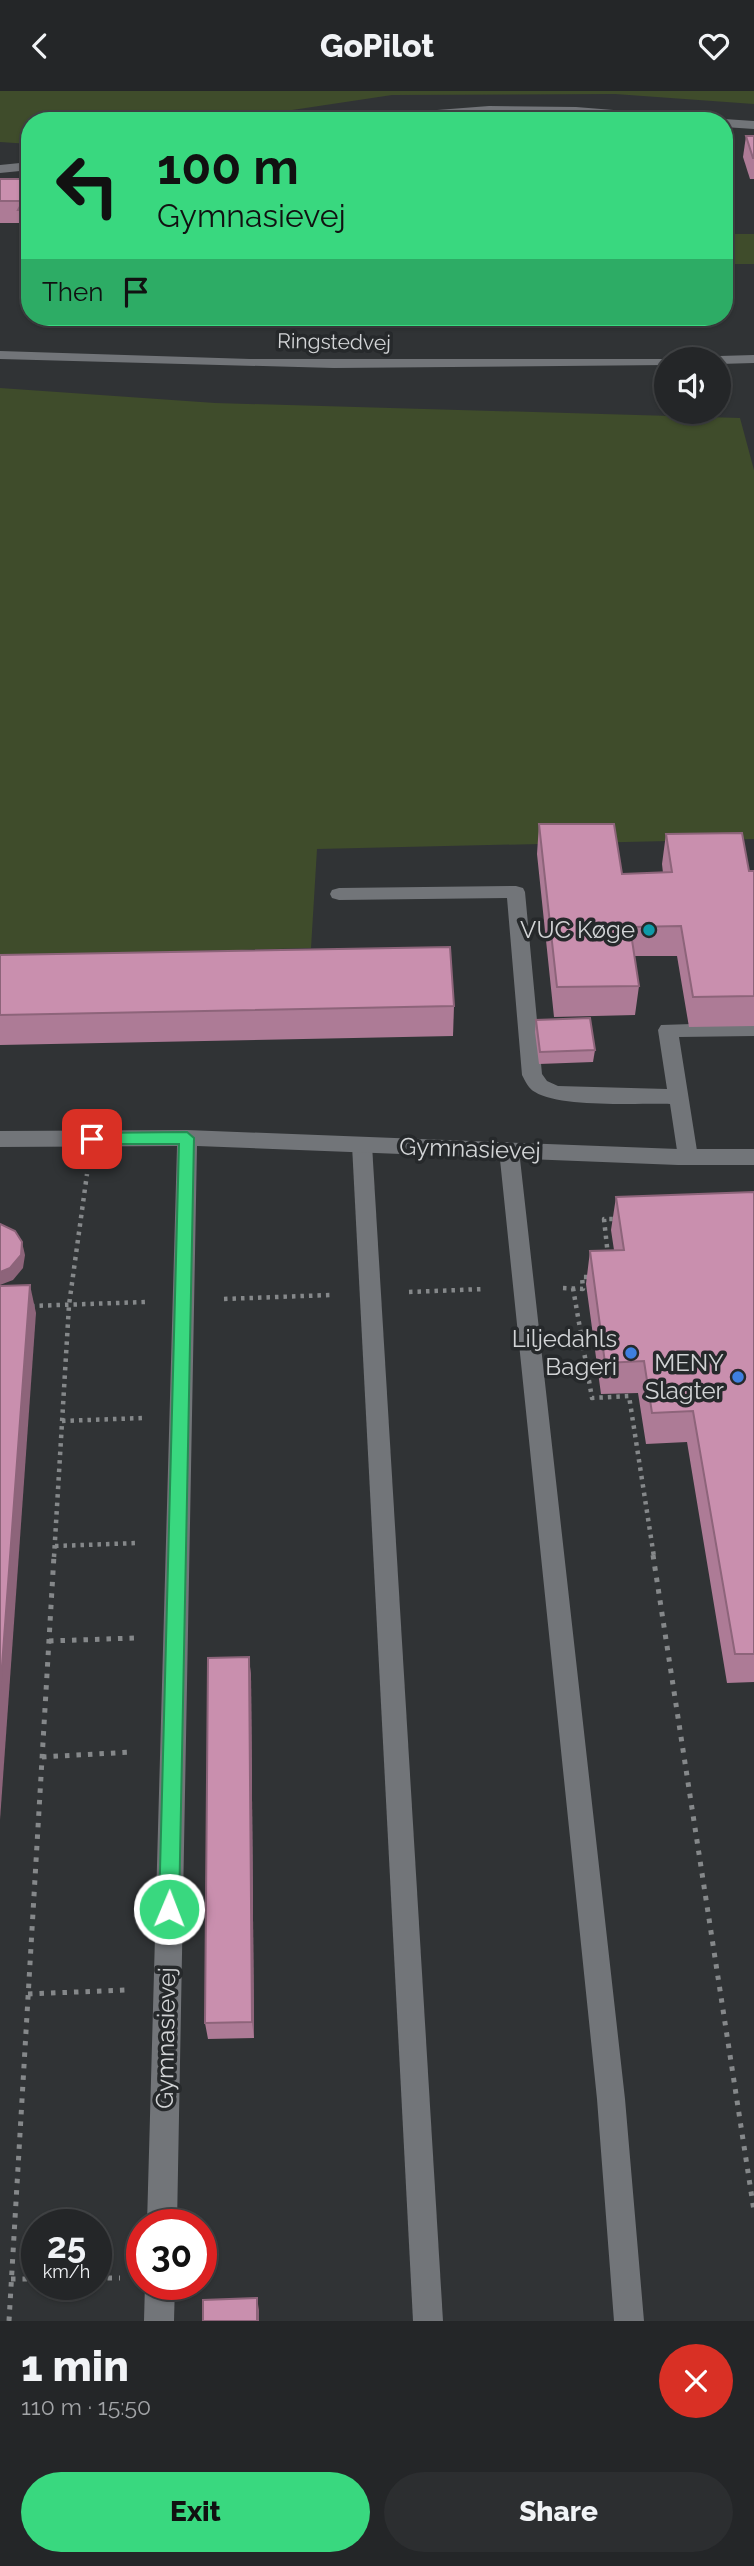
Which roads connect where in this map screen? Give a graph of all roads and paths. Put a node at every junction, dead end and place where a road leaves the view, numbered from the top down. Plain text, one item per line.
1 (463, 112) edge
2 (588, 112) edge
3 (733, 124) edge
4 (754, 125) edge
5 (21, 167) edge
6 (0, 169) edge
7 (0, 355) edge
8 (754, 359) edge
9 (731, 360) edge
10 (654, 361) edge
11 (339, 894) dead end
12 (754, 1029) edge
13 (678, 1097) junction
14 (187, 1138) junction
15 (0, 1139) edge
16 (92, 1139) junction
17 (362, 1145) junction
18 (509, 1150) junction
19 (688, 1157) junction
20 (754, 1157) edge
21 (573, 1288) dead end
22 (180, 1417) junction
23 (62, 1421) junction
24 (178, 1542) junction
25 (55, 1546) junction
26 (177, 1637) junction
27 (49, 1641) junction
28 (173, 1751) junction
29 (42, 1757) junction
30 (167, 1989) junction
31 (28, 1994) junction
32 (162, 2209) edge
33 (754, 2211) edge
34 (11, 2279) junction
35 (21, 2279) edge
36 (160, 2300) edge
37 (9, 2321) edge
38 (159, 2321) edge
39 (428, 2321) edge
40 (629, 2321) edge

1 - 2 street
3 - 4 street
5 - 6 street
7 - 10 street, Ringstedvej
8 - 9 street
11 - 13 street
12 - 13 street
13 - 19 street
14 - 16 street, Gymnasievej
14 - 17 street, Gymnasievej
14 - 22 street, Gymnasievej
15 - 16 street, Gymnasievej
16 - 23 path
17 - 18 street, Gymnasievej
17 - 39 street
18 - 19 street, Gymnasievej
18 - 40 street
19 - 20 street, Gymnasievej
21 - 33 path
22 - 23 path
22 - 24 street, Gymnasievej
23 - 25 path
24 - 25 path
24 - 26 street, Gymnasievej
25 - 27 path
26 - 27 path
26 - 28 street, Gymnasievej
27 - 29 path
28 - 29 path
28 - 30 street, Gymnasievej
29 - 31 path
30 - 31 path
30 - 32 street, Gymnasievej
31 - 34 path
34 - 35 path
34 - 37 path
36 - 38 street

